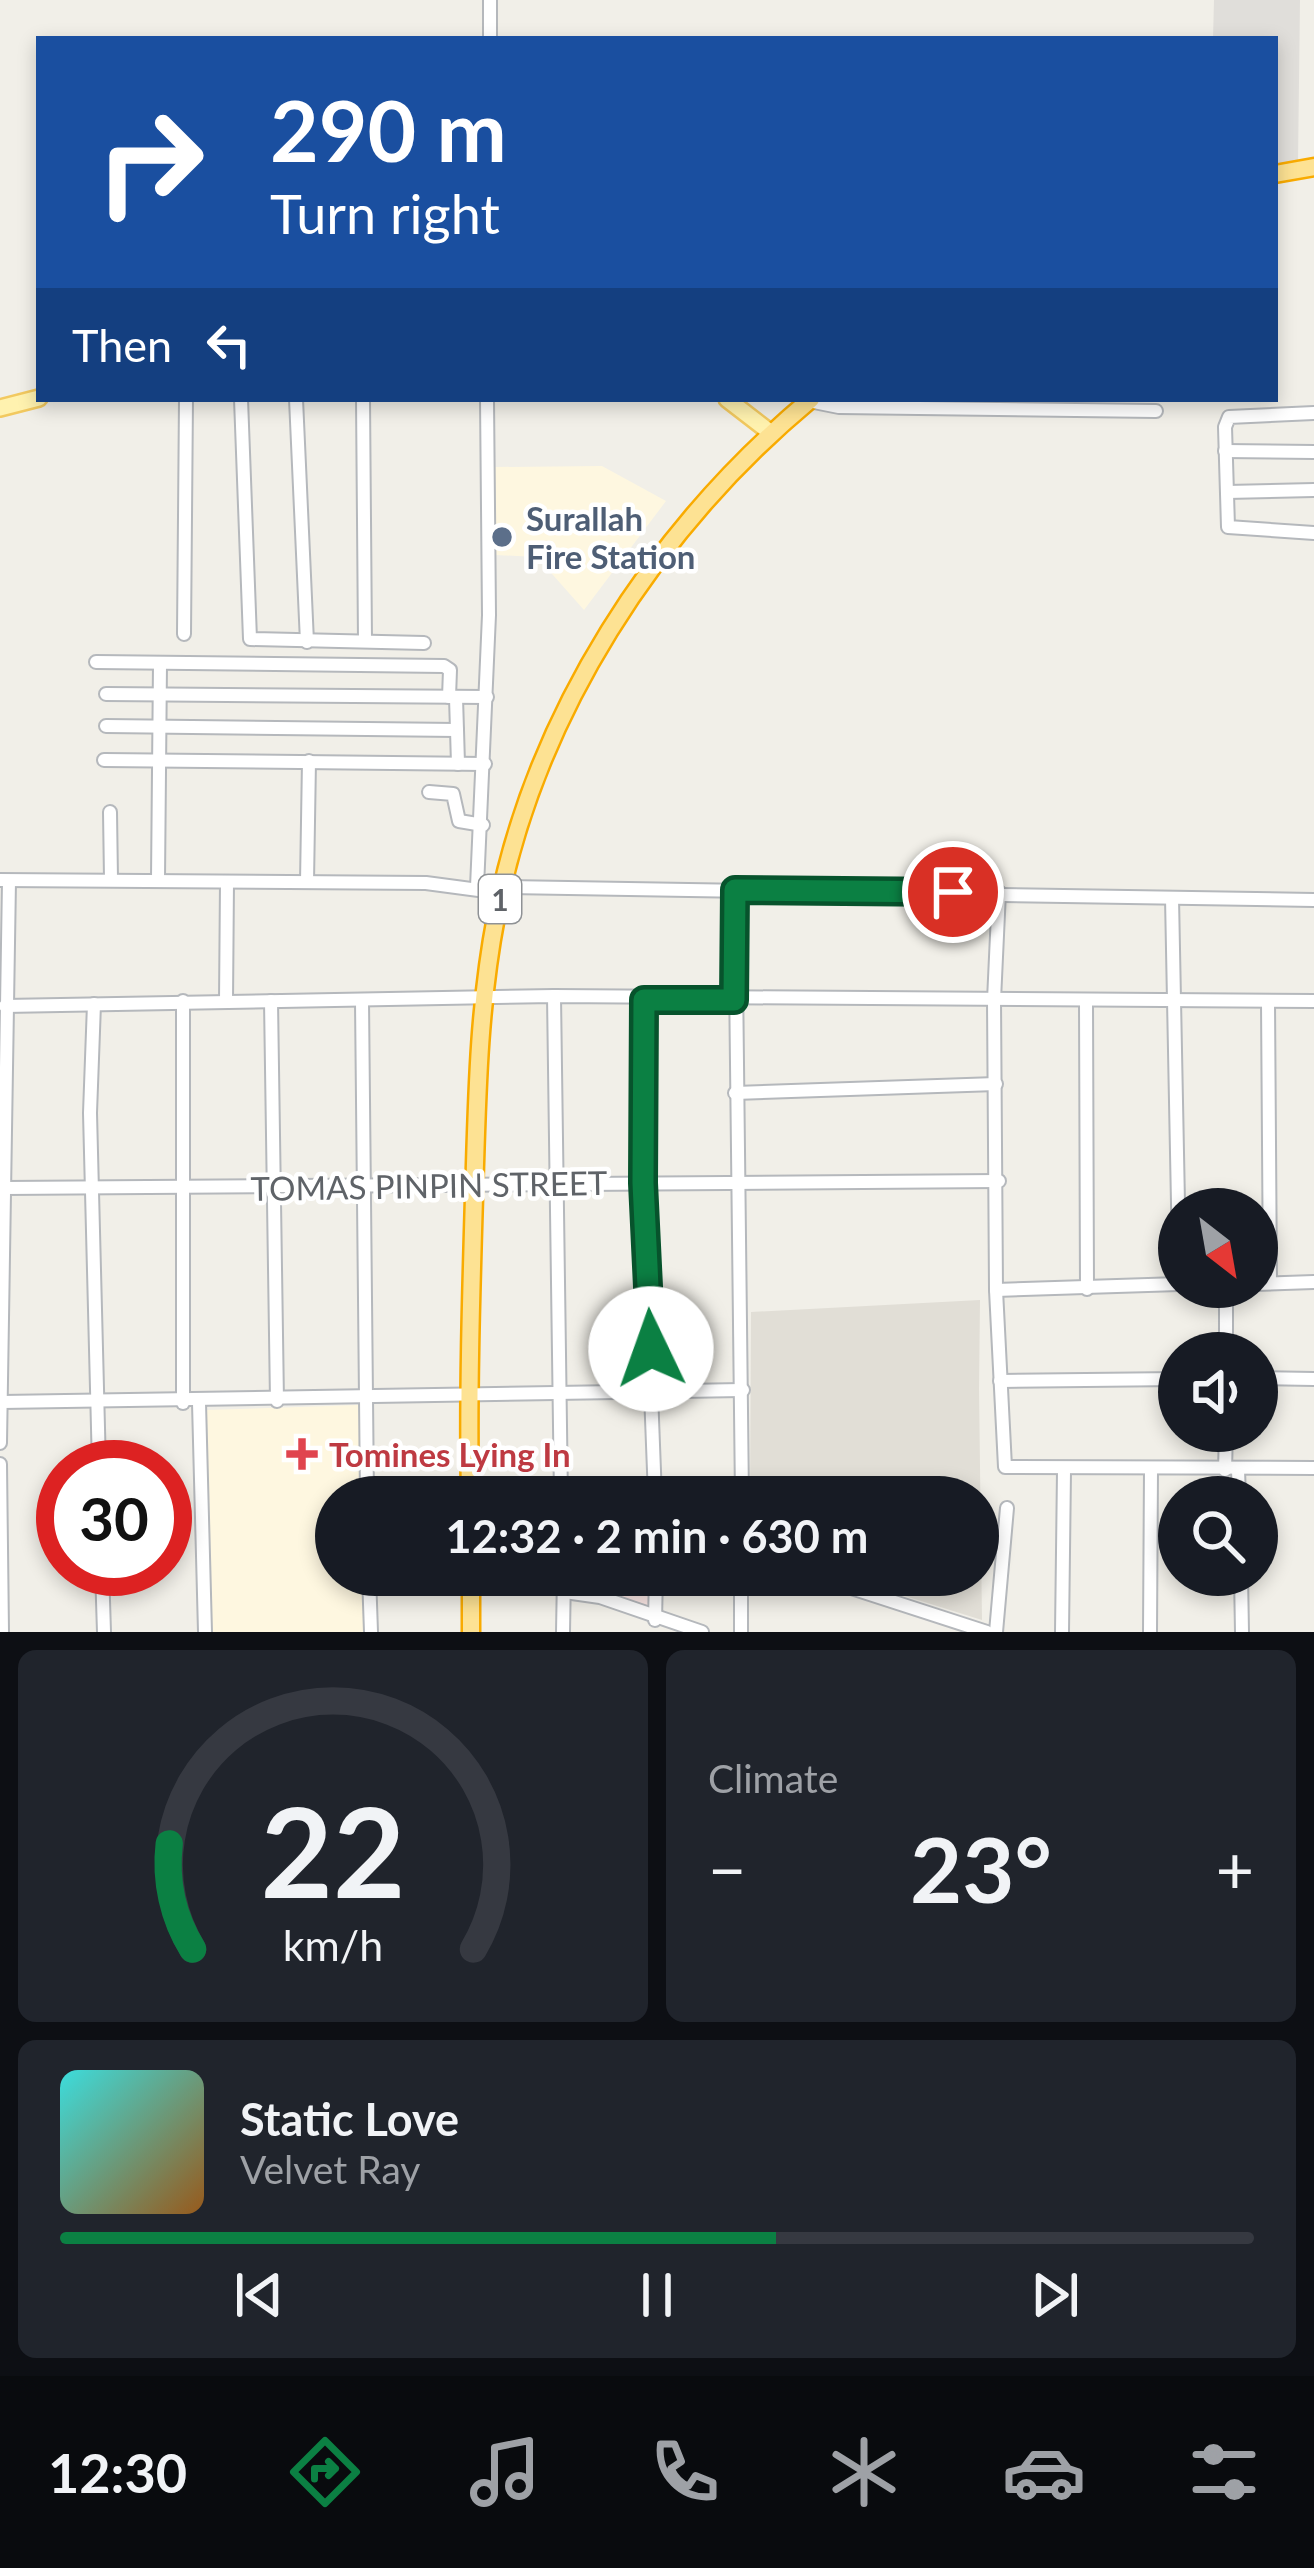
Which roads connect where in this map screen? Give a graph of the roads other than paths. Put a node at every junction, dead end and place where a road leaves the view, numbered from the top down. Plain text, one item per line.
1 (490, 0) edge
2 (490, 36) edge
3 (1314, 167) edge
4 (1278, 173) edge
5 (36, 399) edge
6 (186, 402) edge
7 (241, 402) edge
8 (296, 402) edge
9 (363, 402) edge
10 (487, 402) edge
11 (731, 402) edge
12 (808, 402) edge
13 (818, 402) edge
14 (0, 408) edge
15 (1156, 411) dead end
16 (1314, 413) edge
17 (771, 433) junction
18 (1225, 451) junction
19 (1314, 452) edge
20 (1314, 490) edge
21 (1228, 492) junction
22 (1314, 533) edge
23 (184, 634) dead end
24 (365, 641) junction
25 (307, 642) junction
26 (424, 643) dead end
27 (96, 662) dead end
28 (160, 664) junction
29 (106, 694) dead end
30 (158, 696) junction
31 (453, 697) junction
32 (487, 698) junction
33 (106, 726) dead end
34 (157, 727) junction
35 (457, 730) junction
36 (104, 760) dead end
37 (157, 760) junction
38 (309, 761) junction
39 (458, 764) junction
40 (485, 764) junction
41 (429, 792) dead end
42 (110, 812) dead end
43 (483, 825) junction
44 (111, 879) junction
45 (158, 879) junction
46 (5, 880) edge
47 (227, 882) junction
48 (307, 882) junction
49 (477, 887) junction
50 (502, 890) junction
51 (735, 890) junction
52 (999, 892) junction
53 (1172, 898) junction
54 (1314, 900) edge
55 (554, 996) junction
56 (484, 998) junction
57 (362, 1000) junction
58 (644, 1000) junction
59 (734, 1000) junction
60 (994, 1000) junction
61 (183, 1001) junction
62 (226, 1001) junction
63 (271, 1001) junction
64 (1314, 1001) edge
65 (1087, 1002) junction
66 (1268, 1002) junction
67 (1175, 1003) junction
68 (94, 1004) junction
69 (5, 1006) junction
70 (996, 1084) junction
71 (735, 1093) junction
72 (2, 1098) edge
73 (999, 1180) junction
74 (740, 1181) junction
75 (559, 1182) junction
76 (474, 1183) junction
77 (643, 1183) junction
78 (363, 1186) junction
79 (272, 1187) junction
80 (4, 1188) junction
81 (92, 1188) junction
82 (1178, 1188) edge
83 (1265, 1188) edge
84 (181, 1190) junction
85 (1, 1208) edge
86 (1314, 1282) edge
87 (1278, 1283) edge
88 (1158, 1285) edge
89 (1087, 1289) junction
90 (996, 1290) junction
91 (1278, 1378) edge
92 (1158, 1379) edge
93 (1314, 1379) edge
94 (1000, 1381) junction
95 (743, 1390) junction
96 (653, 1391) junction
97 (560, 1395) junction
98 (468, 1396) junction
99 (364, 1399) junction
100 (97, 1401) junction
101 (277, 1401) junction
102 (2, 1402) edge
103 (183, 1403) junction
104 (199, 1403) junction
105 (98, 1440) edge
106 (0, 1443) edge
107 (1229, 1452) edge
108 (0, 1464) edge
109 (1314, 1468) edge
110 (1151, 1470) junction
111 (1232, 1470) junction
112 (1064, 1471) junction
113 (366, 1476) edge
114 (470, 1476) edge
115 (561, 1476) edge
116 (655, 1476) edge
117 (742, 1476) edge
118 (1234, 1476) edge
119 (1006, 1508) dead end
120 (103, 1596) edge
121 (370, 1596) edge
122 (471, 1596) edge
123 (565, 1596) edge
124 (593, 1596) edge
125 (656, 1596) edge
126 (741, 1596) edge
127 (876, 1596) edge
128 (1241, 1596) edge
129 (656, 1620) junction
130 (2, 1631) edge
131 (471, 1631) edge
132 (104, 1632) edge
133 (205, 1632) edge
134 (371, 1632) edge
135 (563, 1632) edge
136 (702, 1632) edge
137 (741, 1632) edge
138 (987, 1632) edge
139 (997, 1632) edge
140 (1062, 1632) edge
141 (1150, 1632) edge
142 (1242, 1632) edge

1 - 2 street
3 - 4 highway
5 - 14 main road
6 - 23 street
7 - 25 street
8 - 25 street
9 - 24 street
10 - 32 street
11 - 17 main road
12 - 17 highway, 1
13 - 15 street
16 - 18 street
17 - 50 highway, 1
18 - 19 street
18 - 21 street
20 - 21 street
21 - 22 street
24 - 25 street
24 - 26 street
27 - 28 street
28 - 30 street
28 - 31 street
29 - 30 street
30 - 31 street
30 - 34 street
31 - 32 street
31 - 35 street
32 - 40 street
33 - 34 street
34 - 35 street
34 - 37 street
35 - 39 street
36 - 37 street
37 - 38 street
37 - 45 street
38 - 39 street
38 - 48 street
39 - 40 street
40 - 43 street
41 - 43 street
42 - 44 street
43 - 49 street
44 - 45 street
44 - 46 street
45 - 47 street
46 - 69 street
47 - 48 street
47 - 62 street
48 - 49 street
49 - 50 street
50 - 51 street
50 - 56 highway, 1
51 - 52 street
51 - 59 street
52 - 53 street
52 - 60 street
53 - 54 street
53 - 67 street
55 - 56 street
55 - 58 street
55 - 75 street
56 - 57 street
56 - 76 highway, 1
57 - 63 street
57 - 78 street
58 - 59 street
58 - 77 street
59 - 60 street
59 - 71 street
60 - 65 street
60 - 70 street
61 - 62 street
61 - 68 street
61 - 84 street
62 - 63 street
63 - 79 street
64 - 66 street
65 - 67 street
65 - 89 street
66 - 67 street
66 - 83 street
67 - 82 street
68 - 69 street
68 - 81 street
69 - 72 street
70 - 71 street
70 - 73 street
71 - 74 street
72 - 80 street
73 - 74 street, TOMAS PINPIN STREET
73 - 90 street
74 - 77 street, TOMAS PINPIN STREET
74 - 95 street
75 - 76 street, TOMAS PINPIN STREET
75 - 77 street, TOMAS PINPIN STREET
75 - 97 street
76 - 78 street, TOMAS PINPIN STREET
76 - 98 highway, 1
77 - 96 street
78 - 79 street, TOMAS PINPIN STREET
78 - 99 street
79 - 84 street, TOMAS PINPIN STREET
79 - 101 street
80 - 81 street, TOMAS PINPIN STREET
80 - 85 street
81 - 84 street, TOMAS PINPIN STREET
81 - 100 street
84 - 103 street
85 - 102 street
86 - 87 street
88 - 89 street
89 - 90 street
90 - 94 street
91 - 93 street
92 - 94 street
94 - 112 street
95 - 96 street
95 - 117 street
96 - 97 street
96 - 116 street
97 - 98 street
97 - 115 street
98 - 99 street
98 - 114 highway, 1
99 - 101 street
99 - 113 street
100 - 102 street
100 - 103 street
100 - 105 street
101 - 104 street
102 - 106 street
103 - 104 street
104 - 133 street
107 - 111 street
108 - 130 street
109 - 111 street
110 - 111 street
110 - 112 street
110 - 141 street
111 - 118 street
112 - 140 street
119 - 139 street
120 - 132 street
121 - 134 street
122 - 131 highway
123 - 135 street
124 - 129 street
125 - 129 street
126 - 137 street
127 - 138 street
128 - 142 street
129 - 136 street

